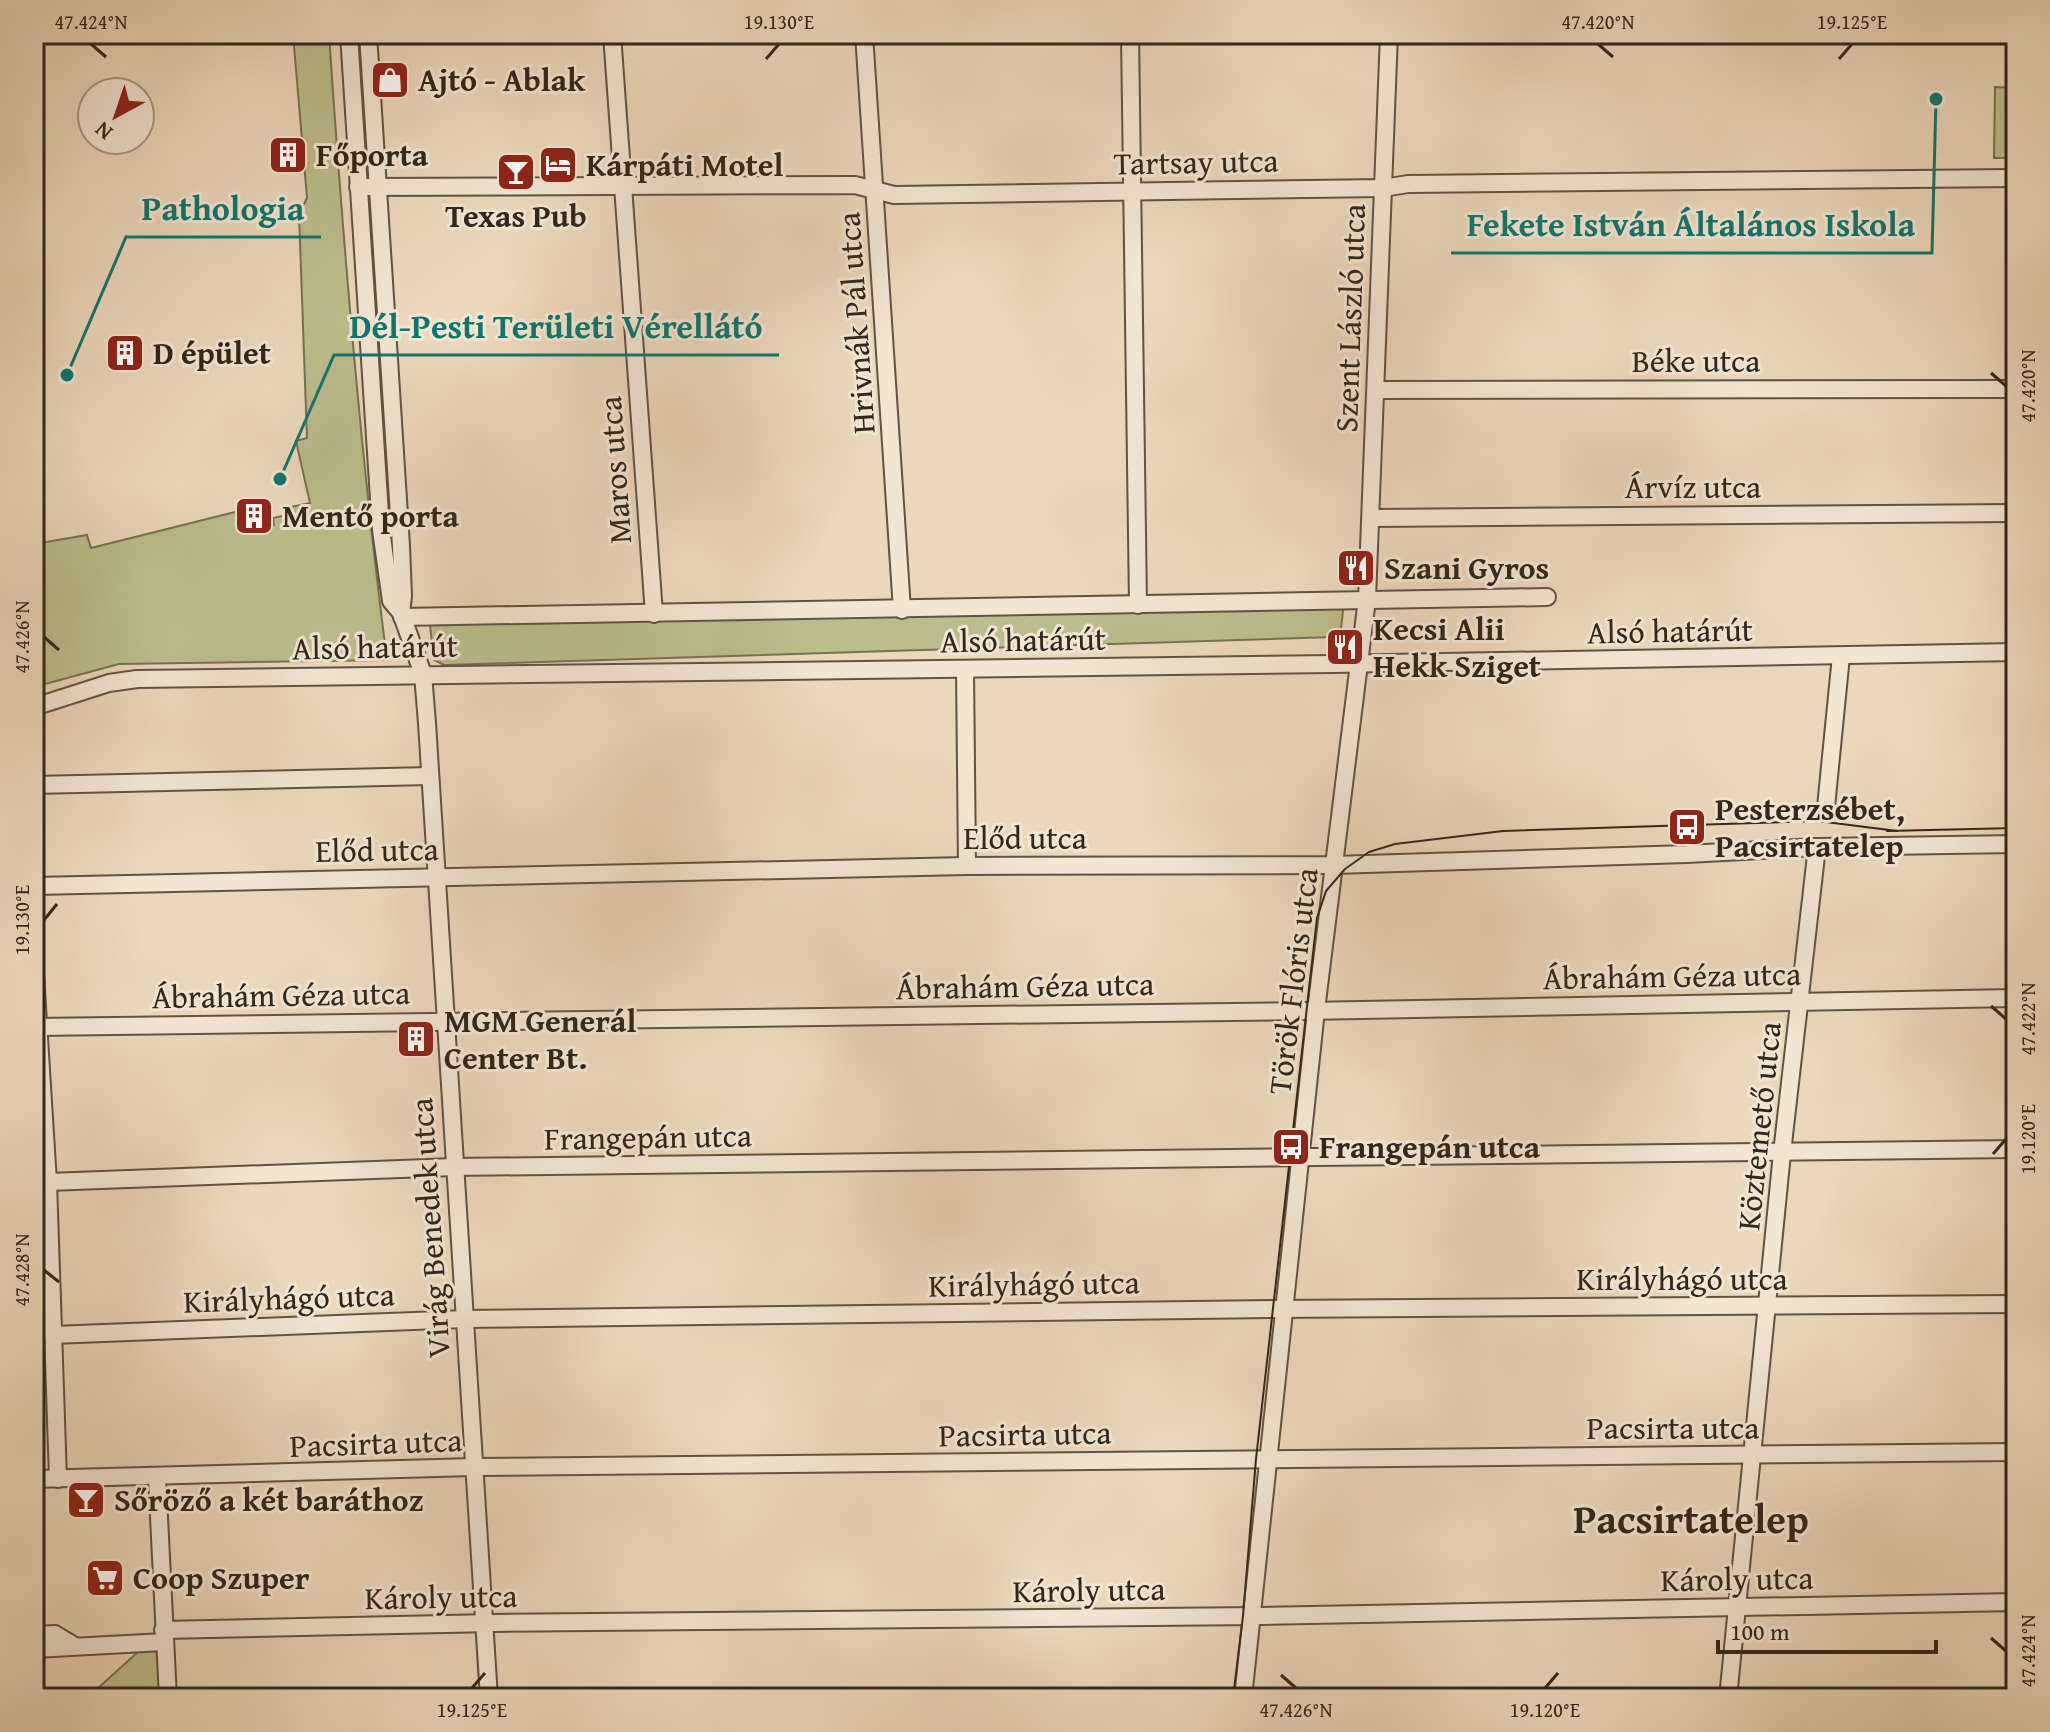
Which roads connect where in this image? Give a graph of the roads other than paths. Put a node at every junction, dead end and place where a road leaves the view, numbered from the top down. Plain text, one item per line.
1 (349, 34) edge
2 (368, 34) edge
3 (612, 34) edge
4 (864, 34) edge
5 (1130, 34) edge
6 (1389, 34) edge
7 (357, 163) junction
8 (2016, 178) edge
9 (622, 186) junction
10 (358, 187) junction
11 (378, 187) junction
12 (1383, 188) junction
13 (876, 190) junction
14 (1134, 191) junction
15 (2016, 389) edge
16 (1376, 390) junction
17 (388, 488) junction
18 (2016, 513) edge
19 (1371, 518) junction
20 (1547, 597) dead end
21 (1367, 602) junction
22 (1138, 605) junction
23 (902, 610) junction
24 (654, 614) junction
25 (402, 615) junction
26 (2016, 652) edge
27 (1841, 656) junction
28 (1358, 664) junction
29 (965, 669) junction
30 (423, 674) junction
31 (34, 707) edge
32 (430, 776) junction
33 (34, 785) edge
34 (1826, 807) dead end
35 (2016, 844) edge
36 (1817, 847) junction
37 (1334, 865) junction
38 (967, 866) junction
39 (436, 877) junction
40 (34, 886) edge
41 (34, 958) edge
42 (2016, 998) edge
43 (1800, 1002) junction
44 (1316, 1010) junction
45 (444, 1020) junction
46 (37, 1027) edge
47 (2016, 1149) edge
48 (1782, 1153) junction
49 (1300, 1159) junction
50 (454, 1167) junction
51 (48, 1182) junction
52 (2016, 1304) edge
53 (1768, 1307) junction
54 (1284, 1308) junction
55 (465, 1319) junction
56 (53, 1335) junction
57 (2016, 1452) edge
58 (1752, 1455) junction
59 (1267, 1459) junction
60 (474, 1467) junction
61 (157, 1477) junction
62 (34, 1479) edge
63 (58, 1479) junction
64 (2016, 1602) edge
65 (1738, 1607) junction
66 (1252, 1616) junction
67 (483, 1623) junction
68 (34, 1635) edge
69 (164, 1636) junction
70 (77, 1646) junction
71 (34, 1649) edge
72 (168, 1698) edge
73 (489, 1698) edge
74 (1243, 1698) edge
75 (1728, 1698) edge

1 - 7 street
2 - 11 street
3 - 9 street, Maros utca
4 - 13 street, Hrivnák Pál utca
5 - 14 street
6 - 12 street, Szent László utca
7 - 10 street
7 - 11 street
8 - 12 street, Tartsay utca
9 - 11 street, Tartsay utca
9 - 13 street, Tartsay utca
9 - 24 street, Maros utca
10 - 11 street, Tartsay utca
10 - 17 street
11 - 17 street
12 - 14 street, Tartsay utca
12 - 16 street, Szent László utca
13 - 14 street, Tartsay utca
13 - 23 street, Hrivnák Pál utca
14 - 22 street
15 - 16 street, Béke utca
16 - 19 street, Szent László utca
17 - 25 street, Virág Benedek utca
18 - 19 street, Árvíz utca
19 - 21 street, Szent László utca
20 - 21 street, Alsó határút
21 - 22 street, Alsó határút
21 - 28 street, Török Flóris utca
22 - 23 street, Alsó határút
23 - 24 street, Alsó határút
24 - 25 street, Alsó határút
25 - 30 street, Virág Benedek utca
26 - 27 street, Alsó határút
27 - 28 street, Alsó határút
27 - 34 street
28 - 29 street, Alsó határút
28 - 37 street, Török Flóris utca
29 - 30 street, Alsó határút
29 - 38 street
30 - 31 street, Alsó határút
30 - 32 street, Virág Benedek utca
32 - 33 street
32 - 39 street, Virág Benedek utca
35 - 36 street, Előd utca
36 - 37 street, Előd utca
36 - 43 street, Köztemető utca
37 - 38 street, Előd utca
37 - 44 street, Török Flóris utca
38 - 39 street, Előd utca
39 - 40 street, Előd utca
39 - 45 street, Virág Benedek utca
41 - 46 street
42 - 43 street, Ábrahám Géza utca
43 - 44 street, Ábrahám Géza utca
43 - 48 street, Köztemető utca
44 - 45 street, Ábrahám Géza utca
44 - 49 street, Török Flóris utca
45 - 46 street, Ábrahám Géza utca
45 - 50 street, Virág Benedek utca
46 - 51 street
47 - 48 street, Frangepán utca
48 - 49 street, Frangepán utca
48 - 53 street, Köztemető utca
49 - 50 street, Frangepán utca
49 - 54 street, Török Flóris utca
50 - 51 street, Frangepán utca
50 - 55 street, Virág Benedek utca
51 - 56 street
52 - 53 street, Királyhágó utca
53 - 54 street, Királyhágó utca
53 - 58 street, Köztemető utca
54 - 55 street, Királyhágó utca
54 - 59 street, Török Flóris utca
55 - 56 street, Királyhágó utca
55 - 60 street, Virág Benedek utca
56 - 63 street
57 - 58 street, Pacsirta utca
58 - 59 street, Pacsirta utca
58 - 65 street, Köztemető utca
59 - 60 street, Pacsirta utca
59 - 66 street, Török Flóris utca
60 - 61 street, Pacsirta utca
60 - 67 street, Virág Benedek utca
61 - 63 street, Pacsirta utca
61 - 69 street
62 - 63 street, Pacsirta utca
64 - 65 street, Károly utca
65 - 66 street, Károly utca
65 - 75 street, Köztemető utca
66 - 67 street, Károly utca
66 - 74 street, Török Flóris utca
67 - 69 street, Károly utca
67 - 73 street, Virág Benedek utca
68 - 70 street, Károly utca
69 - 70 street, Károly utca
69 - 72 street
70 - 71 street, Károly utca

